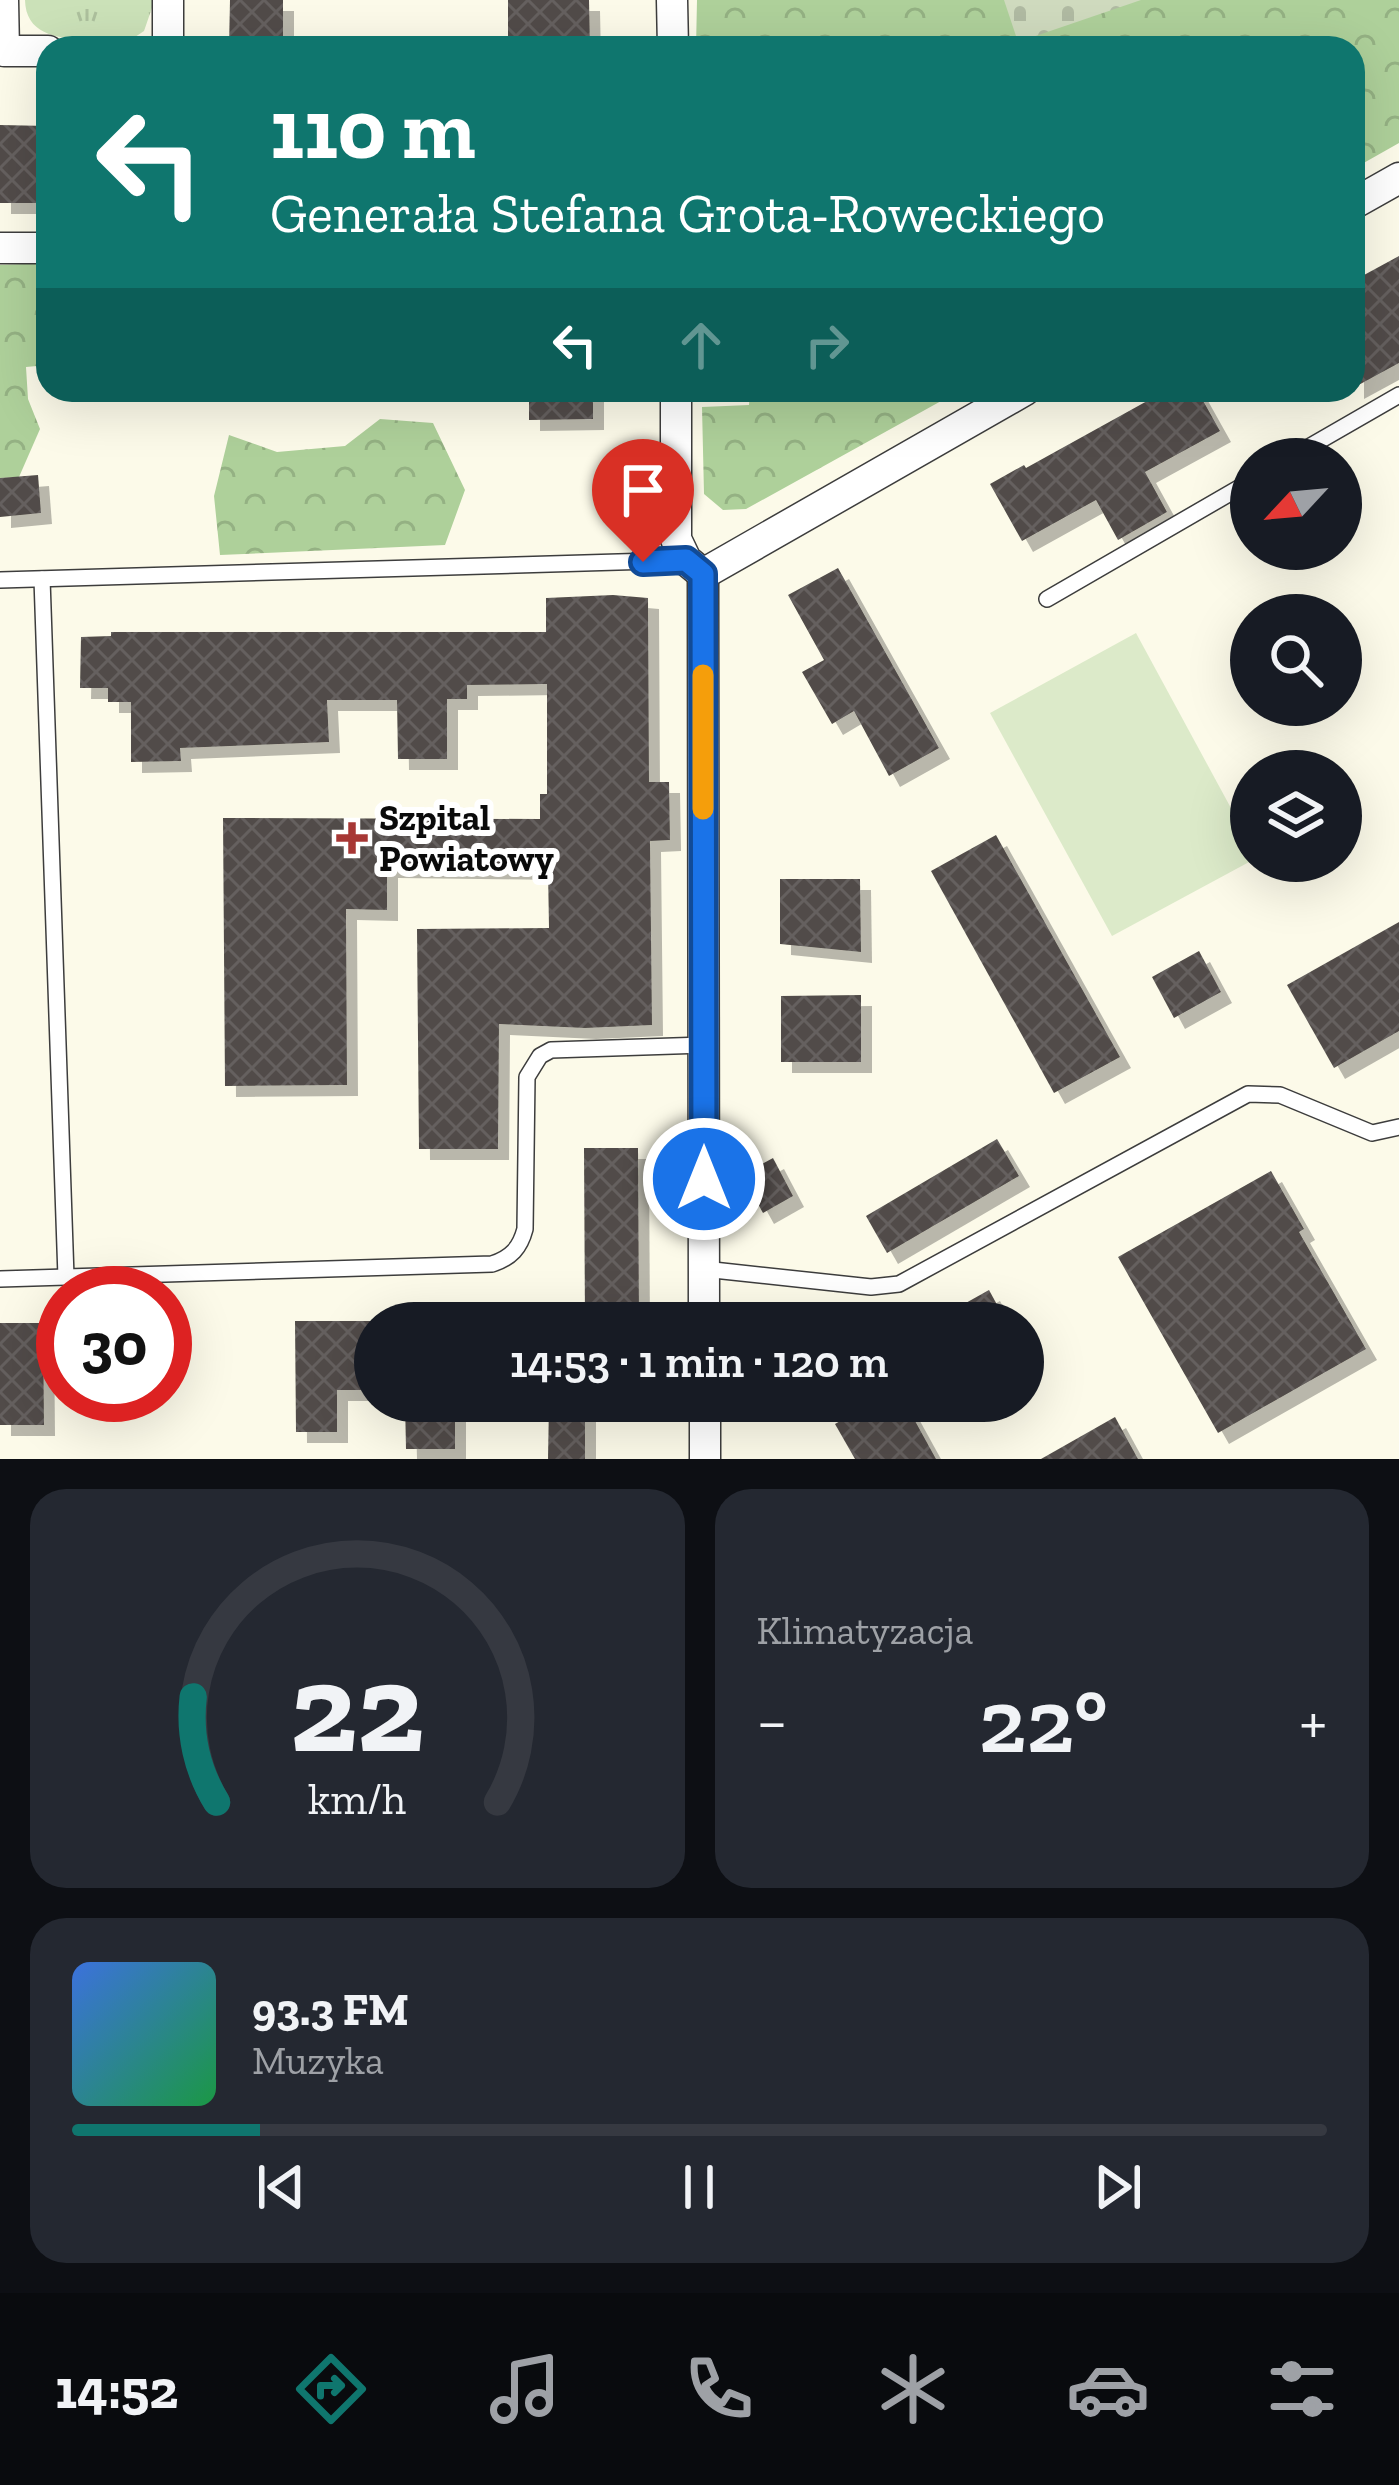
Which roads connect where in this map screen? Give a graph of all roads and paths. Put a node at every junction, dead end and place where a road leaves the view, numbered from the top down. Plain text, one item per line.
1 (3, 0) edge
2 (168, 0) edge
3 (672, 0) edge
4 (168, 36) edge
5 (673, 36) edge
6 (2, 50) edge
7 (36, 51) edge
8 (1399, 178) edge
9 (1365, 196) edge
10 (0, 248) edge
11 (36, 248) edge
12 (1399, 395) edge
13 (676, 402) edge
14 (1003, 402) edge
15 (1324, 438) edge
16 (1230, 493) edge
17 (694, 567) junction
18 (41, 579) junction
19 (0, 580) edge
20 (1047, 599) dead end
21 (704, 1045) junction
22 (1399, 1127) edge
23 (66, 1266) edge
24 (704, 1269) junction
25 (192, 1273) edge
26 (36, 1278) edge
27 (0, 1279) edge
28 (704, 1302) edge
29 (704, 1422) edge
30 (704, 1459) edge

1 - 6 street
2 - 4 street
3 - 5 street
6 - 7 street
8 - 9 street
10 - 11 street
12 - 15 lane
13 - 17 street
14 - 17 street
16 - 20 lane
17 - 18 lane
17 - 21 street
18 - 19 lane
18 - 23 lane
21 - 24 street
21 - 25 lane
22 - 24 lane
24 - 28 street
26 - 27 lane
29 - 30 street

